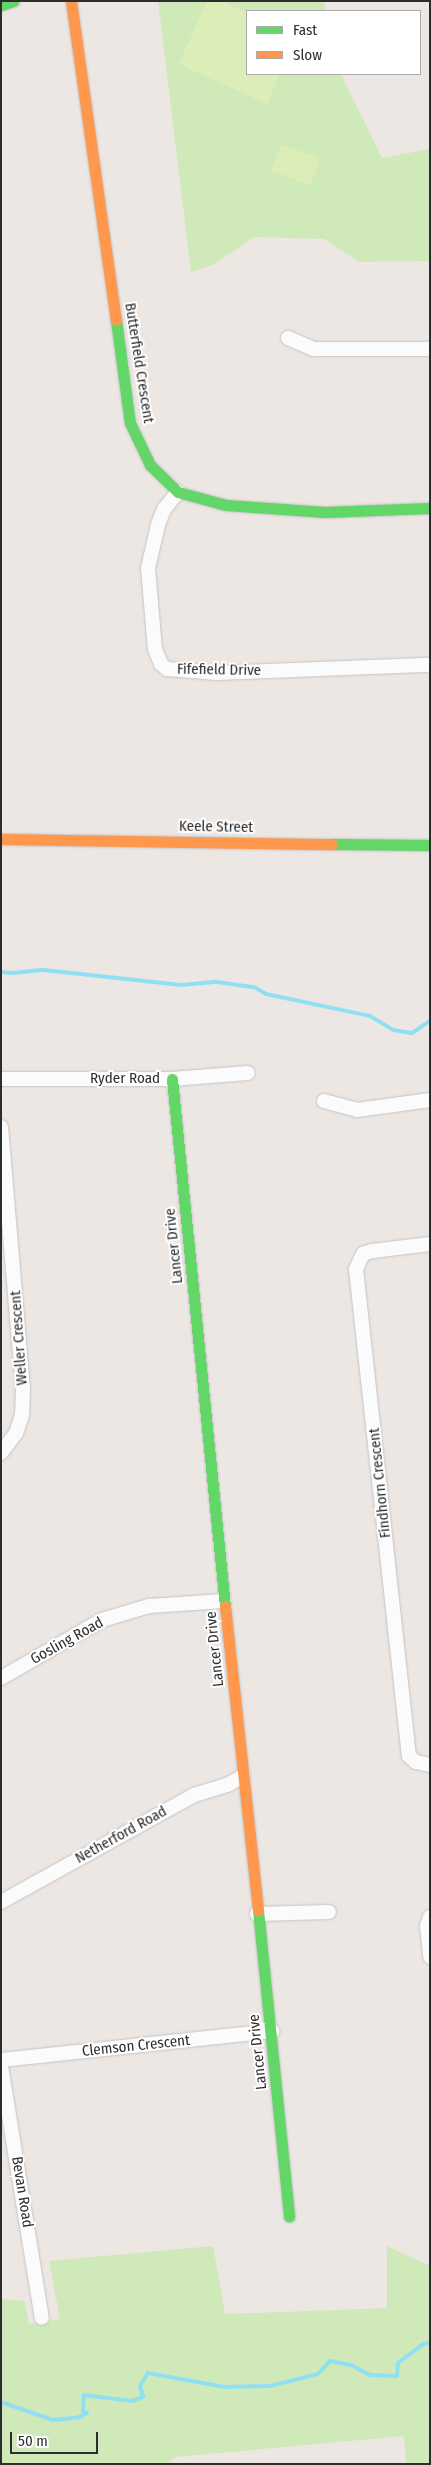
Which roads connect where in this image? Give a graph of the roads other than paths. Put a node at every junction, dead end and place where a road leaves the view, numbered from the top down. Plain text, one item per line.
1 (13, 1) edge
2 (71, 1) edge
3 (1, 6) edge
4 (288, 338) dead end
5 (430, 349) edge
6 (178, 492) junction
7 (430, 508) edge
8 (430, 665) edge
9 (1, 839) edge
10 (430, 845) edge
11 (248, 1073) dead end
12 (1, 1079) edge
13 (172, 1079) junction
14 (430, 1100) edge
15 (324, 1101) dead end
16 (1, 1127) edge
17 (430, 1244) edge
18 (1, 1453) edge
19 (224, 1601) junction
20 (1, 1678) edge
21 (430, 1765) edge
22 (243, 1776) junction
23 (1, 1902) edge
24 (330, 1912) dead end
25 (257, 1914) junction
26 (430, 1916) edge
27 (430, 1957) edge
28 (272, 2031) junction
29 (1, 2060) edge
30 (1, 2066) edge
31 (289, 2216) dead end
32 (42, 2318) dead end

1 - 3 street
2 - 6 street, Butterfield Crescent
4 - 5 street
6 - 7 street, Butterfield Crescent
6 - 8 street, Fifefield Drive
9 - 10 street, Keele Street
11 - 13 street, Ryder Road
12 - 13 street, Ryder Road
13 - 19 street, Lancer Drive
14 - 15 street
16 - 18 street, Weller Crescent
17 - 21 street, Findhorn Crescent
19 - 20 street, Gosling Road
19 - 22 street, Lancer Drive
22 - 23 street, Netherford Road
22 - 25 street, Lancer Drive
24 - 25 street
25 - 28 street, Lancer Drive
26 - 27 street
28 - 29 street, Clemson Crescent
28 - 31 street, Lancer Drive
30 - 32 street, Bevan Road

